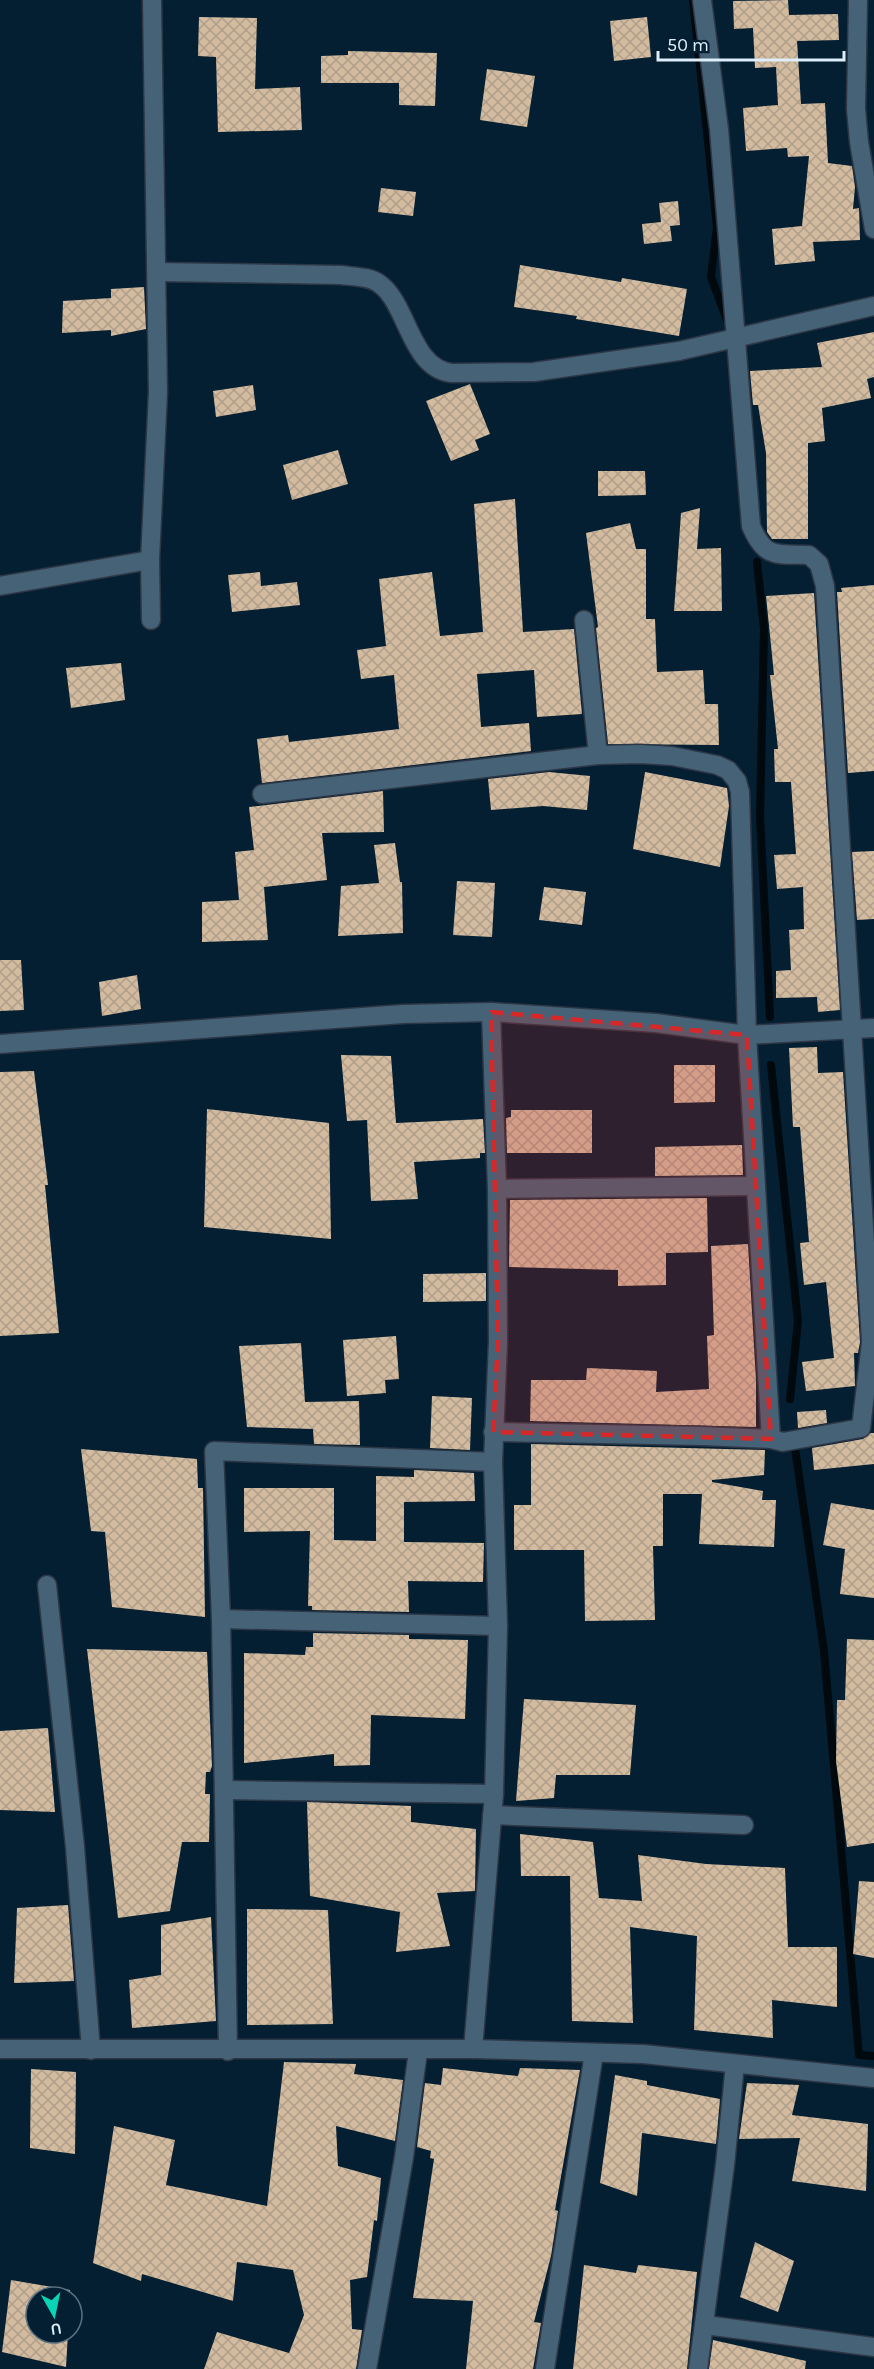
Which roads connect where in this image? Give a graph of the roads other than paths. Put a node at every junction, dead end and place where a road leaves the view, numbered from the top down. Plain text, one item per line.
1 (152, 0) edge
2 (702, 0) edge
3 (858, 0) edge
4 (874, 229) edge
5 (157, 272) junction
6 (874, 306) edge
7 (730, 340) junction
8 (150, 560) junction
9 (0, 586) edge
10 (151, 620) dead end
11 (584, 620) dead end
12 (598, 755) junction
13 (262, 794) dead end
14 (491, 1012) junction
15 (874, 1028) edge
16 (853, 1030) junction
17 (747, 1035) junction
18 (0, 1044) edge
19 (756, 1186) junction
20 (497, 1189) junction
21 (872, 1342) edge
22 (493, 1432) junction
23 (771, 1439) junction
24 (493, 1462) junction
25 (47, 1585) dead end
26 (221, 1619) junction
27 (498, 1626) junction
28 (224, 1790) junction
29 (494, 1794) junction
30 (492, 1815) junction
31 (744, 1826) dead end
32 (0, 2049) edge
33 (473, 2049) junction
34 (91, 2050) junction
35 (228, 2051) junction
36 (418, 2051) junction
37 (594, 2053) junction
38 (735, 2064) junction
39 (874, 2078) edge
40 (705, 2325) junction
41 (874, 2347) edge
42 (367, 2369) edge
43 (545, 2369) edge
44 (698, 2369) edge

1 - 5 street
2 - 7 street
3 - 4 street
5 - 7 street
5 - 8 street
6 - 7 street
7 - 16 street
8 - 9 street
8 - 10 street
11 - 12 street
12 - 13 street
12 - 17 street
14 - 17 street
14 - 18 street
14 - 20 street
15 - 16 street
16 - 17 street
16 - 21 street
17 - 19 street
19 - 20 street
19 - 23 street
20 - 22 street
21 - 23 street
22 - 23 street
22 - 24 street
24 - 26 street
24 - 27 street
25 - 34 street
26 - 27 street
26 - 28 street
27 - 29 street
28 - 29 street
28 - 35 street
29 - 30 street
30 - 31 street
30 - 33 street
32 - 34 street
33 - 36 street
33 - 37 street
34 - 35 street
35 - 36 street
36 - 42 street
37 - 38 street
37 - 43 street
38 - 39 street
38 - 40 street
40 - 41 street
40 - 44 street

